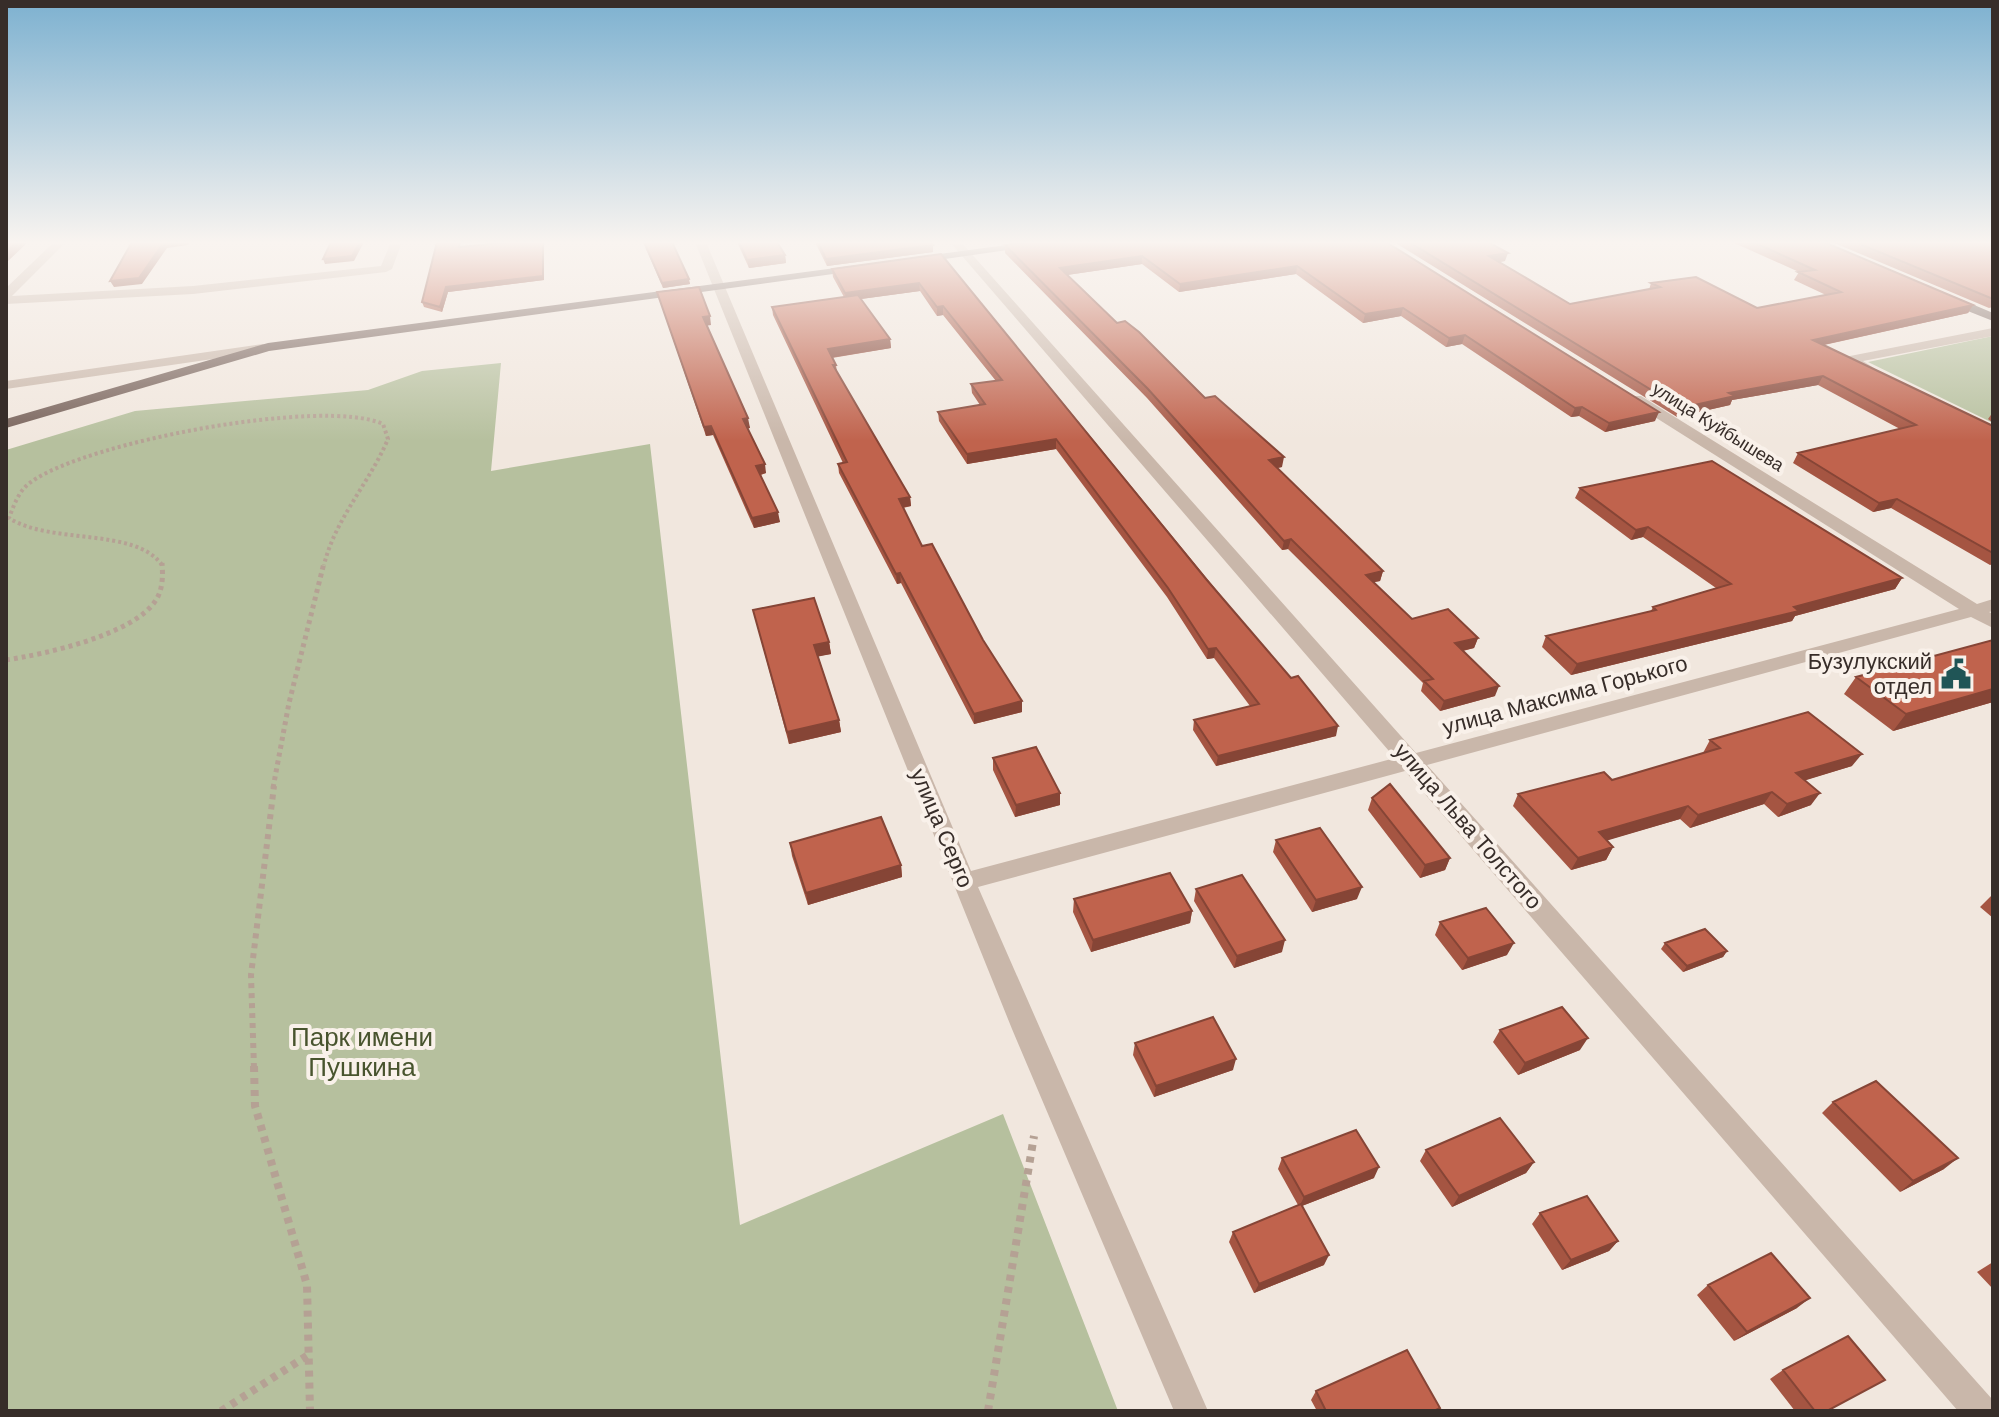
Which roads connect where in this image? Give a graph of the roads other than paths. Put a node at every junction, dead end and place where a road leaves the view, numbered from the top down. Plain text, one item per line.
1 (555, 308) edge
2 (727, 308) edge
3 (1013, 308) edge
4 (1972, 308) edge
5 (1993, 317) edge
6 (1993, 332) edge
7 (268, 347) junction
8 (1889, 379) edge
9 (6, 385) edge
10 (1616, 387) edge
11 (6, 424) edge
12 (1984, 608) edge
13 (1993, 622) edge
14 (1412, 761) junction
15 (964, 882) junction
16 (1191, 1411) edge
17 (1980, 1411) edge

1 - 7 main road
2 - 15 street, улица Серго
3 - 14 street, улица Льва Толстого
4 - 5 main road
6 - 8 street
7 - 9 street
7 - 11 main road
10 - 12 street, улица Куйбышева
12 - 13 street, улица Куйбышева
12 - 14 street, улица Максима Горького
14 - 15 street, улица Максима Горького
14 - 17 street, улица Льва Толстого
15 - 16 street, улица Серго

